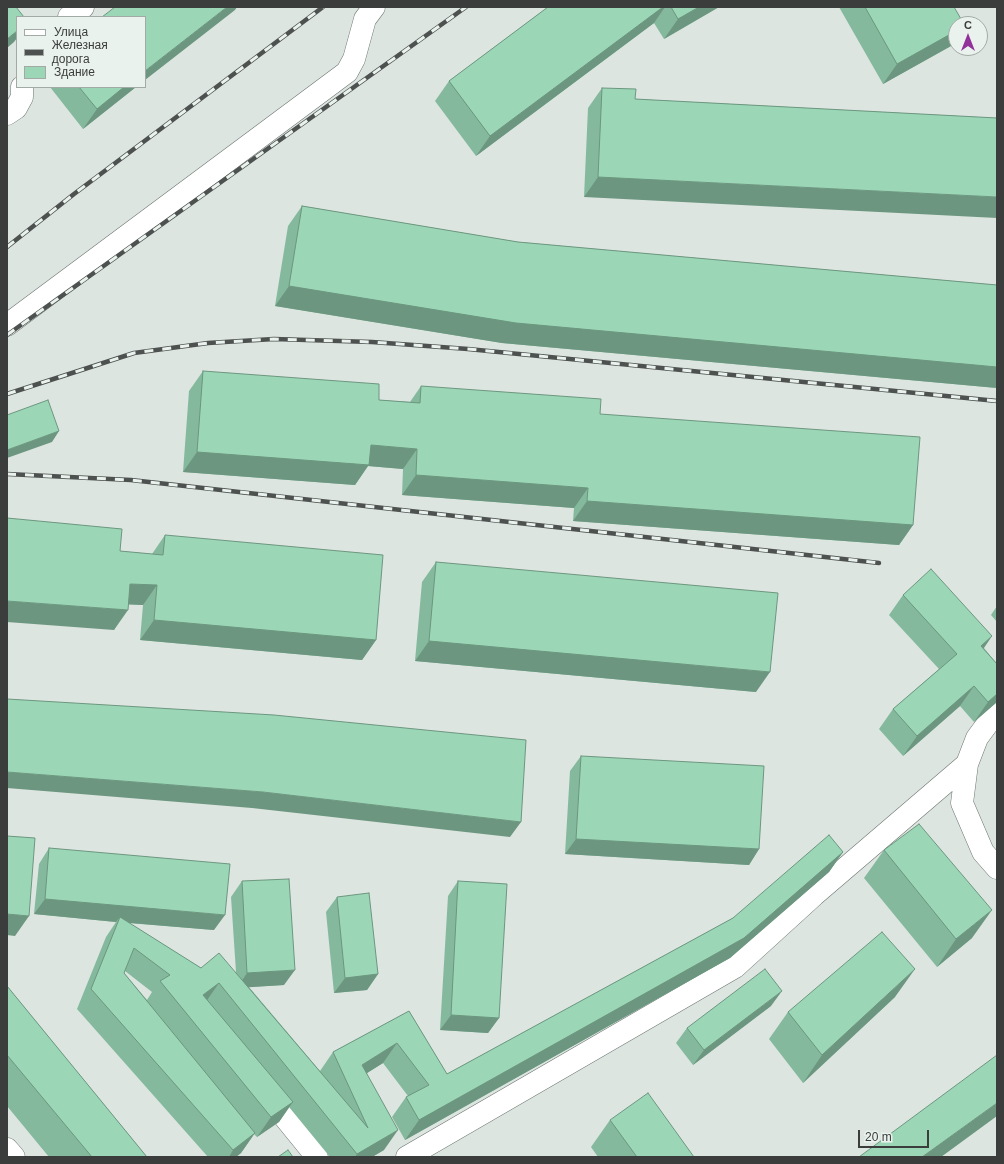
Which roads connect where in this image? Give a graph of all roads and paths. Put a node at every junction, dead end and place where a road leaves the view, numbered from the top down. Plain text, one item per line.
1 (83, 7) edge
2 (374, 7) edge
3 (70, 16) edge
4 (22, 88) edge
5 (7, 114) edge
6 (7, 325) edge
7 (997, 711) edge
8 (967, 764) junction
9 (997, 868) edge
10 (253, 1079) edge
11 (7, 1149) edge
12 (14, 1157) edge
13 (317, 1157) edge
14 (407, 1157) edge

1 - 3 street
2 - 6 street
4 - 5 street
7 - 8 street
8 - 9 street
8 - 14 street
10 - 13 street
11 - 12 street

